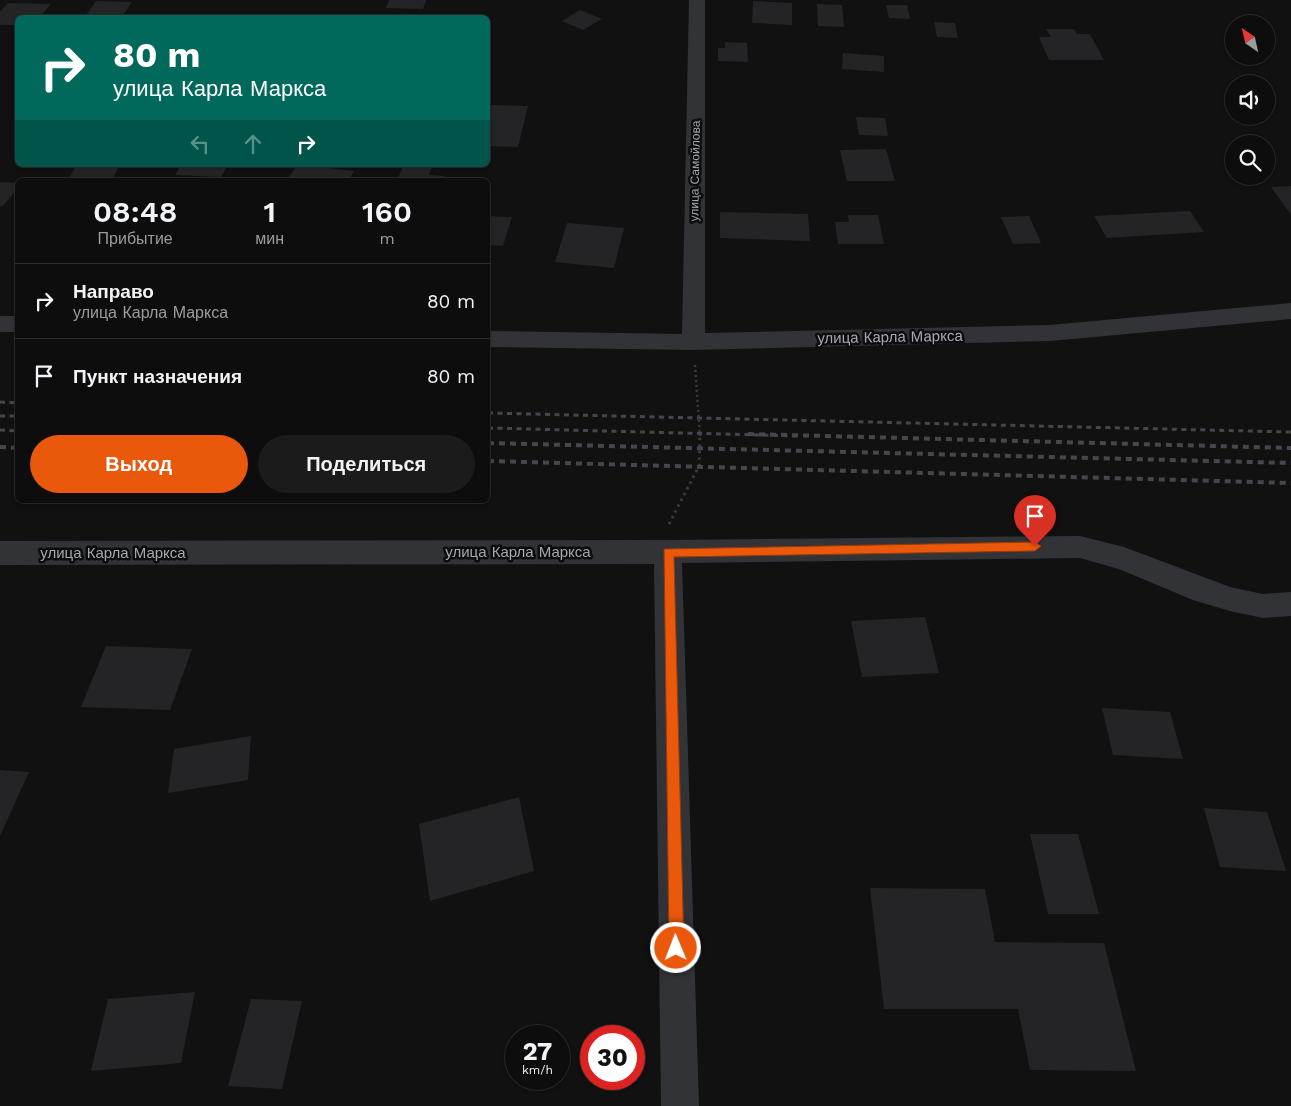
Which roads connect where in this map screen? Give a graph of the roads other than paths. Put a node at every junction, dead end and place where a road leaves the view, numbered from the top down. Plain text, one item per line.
1 (697, 0) edge
2 (1291, 311) edge
3 (0, 324) edge
4 (15, 324) edge
5 (490, 339) edge
6 (693, 342) junction
7 (668, 552) junction
8 (0, 553) edge
9 (1291, 604) edge
10 (680, 1106) edge

1 - 6 street, улица Самойлова
2 - 6 street, улица Карла Маркса
3 - 4 street
5 - 6 street, улица Карла Маркса
7 - 8 street, улица Карла Маркса
7 - 9 street, улица Карла Маркса
7 - 10 street

